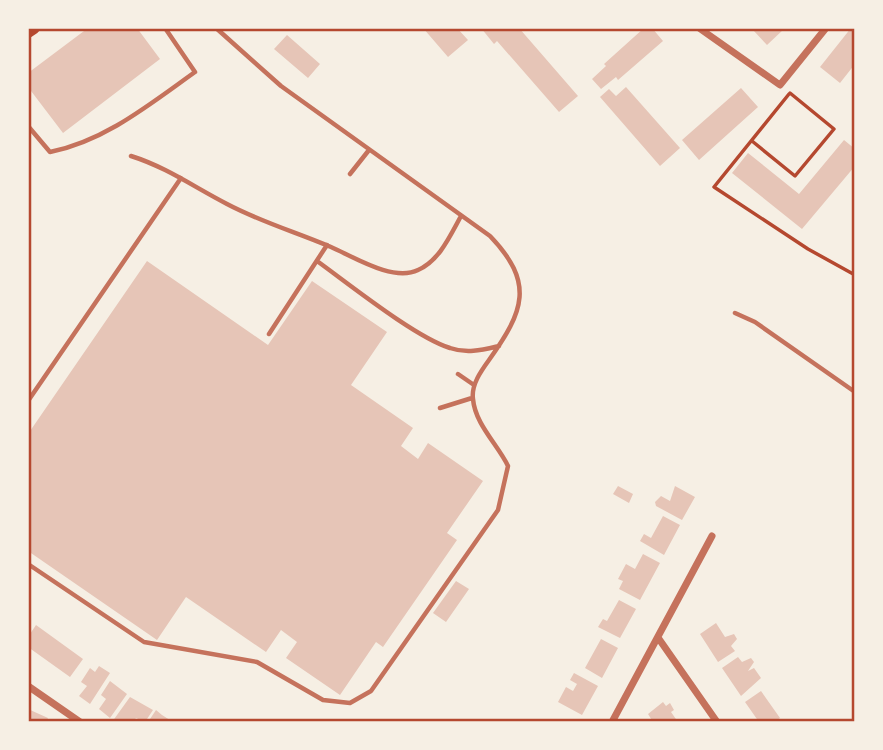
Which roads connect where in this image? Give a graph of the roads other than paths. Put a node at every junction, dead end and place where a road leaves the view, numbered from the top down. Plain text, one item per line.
1 (34, 28) edge
2 (165, 28) edge
3 (216, 28) edge
4 (699, 28) edge
5 (826, 28) edge
6 (28, 32) edge
7 (28, 126) edge
8 (369, 150) junction
9 (131, 156) dead end
10 (350, 174) dead end
11 (181, 178) junction
12 (460, 216) junction
13 (327, 245) junction
14 (317, 261) junction
15 (735, 313) dead end
16 (270, 334) dead end
17 (500, 345) junction
18 (458, 374) dead end
19 (474, 385) junction
20 (855, 392) edge
21 (472, 398) junction
22 (28, 401) edge
23 (440, 408) dead end
24 (712, 537) dead end
25 (28, 564) edge
26 (659, 639) junction
27 (28, 685) edge
28 (68, 713) junction
29 (62, 722) edge
30 (80, 722) edge
31 (612, 722) edge
32 (717, 722) edge

1 - 6 main road
2 - 7 lane
3 - 8 lane
4 - 5 street
8 - 10 lane
8 - 12 lane
9 - 11 lane
11 - 13 lane
11 - 22 lane
12 - 13 lane
12 - 17 lane
13 - 14 lane
14 - 16 lane
14 - 17 lane
15 - 20 lane
17 - 19 lane
18 - 19 lane
19 - 21 lane
21 - 23 lane
21 - 25 lane
24 - 26 street
26 - 31 street
26 - 32 street
27 - 28 street
28 - 29 lane
28 - 30 street

